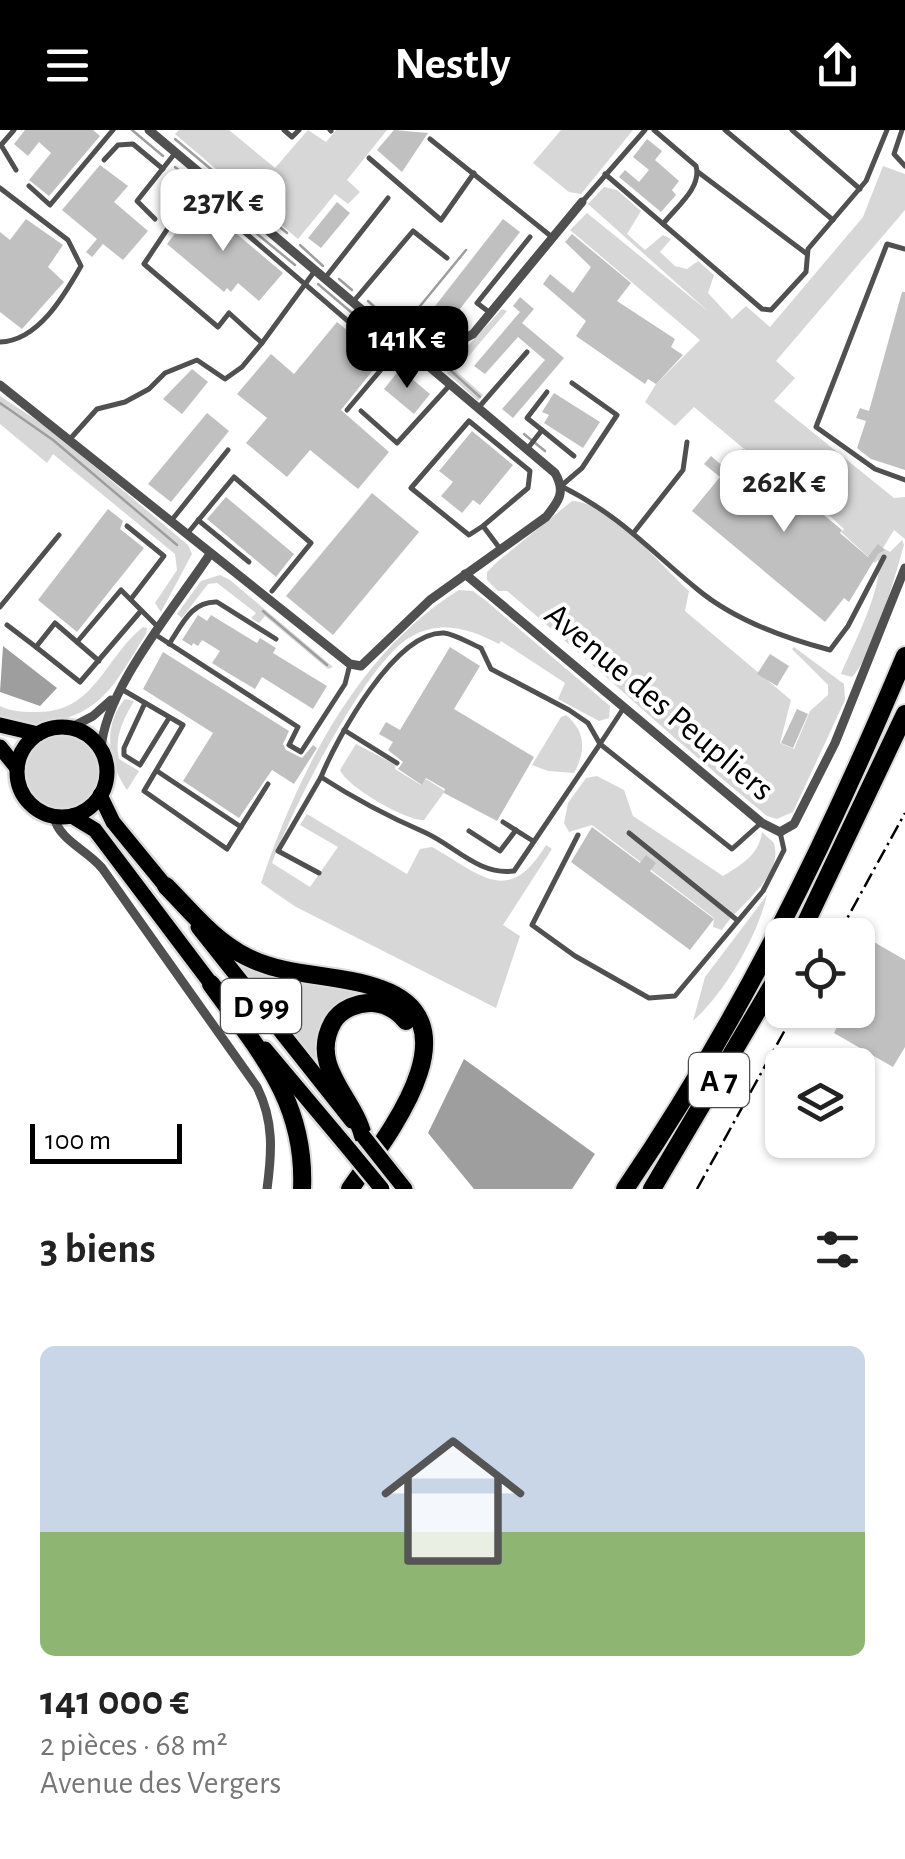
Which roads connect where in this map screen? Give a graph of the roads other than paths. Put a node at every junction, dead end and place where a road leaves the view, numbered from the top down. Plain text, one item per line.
1 (14, 130) edge
2 (114, 130) edge
3 (150, 130) edge
4 (284, 130) edge
5 (299, 130) edge
6 (645, 130) edge
7 (654, 130) edge
8 (725, 130) edge
9 (792, 130) edge
10 (887, 130) edge
11 (902, 130) edge
12 (430, 139) dead end
13 (176, 152) junction
14 (369, 158) dead end
15 (104, 160) dead end
16 (905, 166) edge
17 (163, 169) junction
18 (16, 170) dead end
19 (698, 172) junction
20 (200, 173) junction
21 (474, 173) junction
22 (605, 174) junction
23 (28, 186) dead end
24 (0, 188) edge
25 (193, 188) junction
26 (860, 188) junction
27 (388, 198) dead end
28 (582, 202) joint
29 (155, 219) dead end
30 (833, 220) junction
31 (662, 224) junction
32 (552, 237) junction
33 (530, 238) dead end
34 (905, 249) edge
35 (807, 254) junction
36 (448, 258) dead end
37 (316, 270) junction
38 (326, 278) junction
39 (304, 282) junction
40 (354, 302) junction
41 (492, 314) junction
42 (0, 342) edge
43 (262, 343) junction
44 (403, 343) junction
45 (527, 352) dead end
46 (391, 358) junction
47 (428, 364) junction
48 (572, 383) dead end
49 (451, 384) junction
50 (0, 385) edge
51 (547, 392) dead end
52 (479, 407) junction
53 (347, 410) dead end
54 (361, 411) dead end
55 (542, 430) junction
56 (70, 438) junction
57 (687, 442) dead end
58 (528, 448) junction
59 (228, 450) dead end
60 (574, 456) dead end
61 (905, 480) edge
62 (561, 486) junction
63 (171, 520) junction
64 (198, 520) junction
65 (127, 526) dead end
66 (483, 526) junction
67 (635, 532) junction
68 (59, 534) dead end
69 (186, 534) junction
70 (501, 550) junction
71 (210, 554) junction
72 (884, 556) dead end
73 (249, 562) dead end
74 (905, 568) edge
75 (465, 574) junction
76 (272, 591) dead end
77 (131, 598) junction
78 (0, 607) edge
79 (140, 612) junction
80 (7, 625) dead end
81 (158, 632) junction
82 (276, 639) dead end
83 (77, 642) junction
84 (169, 644) junction
85 (36, 647) junction
86 (905, 656) edge
87 (99, 661) junction
88 (350, 664) junction
89 (119, 691) junction
90 (145, 703) junction
91 (623, 709) junction
92 (905, 714) edge
93 (169, 717) junction
94 (0, 725) edge
95 (70, 728) junction
96 (344, 730) junction
97 (38, 734) junction
98 (600, 744) junction
99 (0, 747) edge
100 (100, 750) junction
101 (397, 763) dead end
102 (17, 768) junction
103 (157, 772) junction
104 (321, 778) junction
105 (268, 784) dead end
106 (100, 795) junction
107 (54, 816) junction
108 (72, 816) junction
109 (503, 822) dead end
110 (762, 822) junction
111 (241, 827) junction
112 (516, 830) junction
113 (469, 831) dead end
114 (780, 832) junction
115 (629, 833) dead end
116 (578, 835) dead end
117 (533, 841) junction
118 (319, 873) dead end
119 (166, 886) junction
120 (808, 918) edge
121 (738, 920) junction
122 (211, 984) junction
123 (765, 998) edge
124 (360, 1127) junction
125 (267, 1189) edge
126 (302, 1189) edge
127 (339, 1189) edge
128 (350, 1189) edge
129 (382, 1189) edge
130 (405, 1189) edge
131 (626, 1189) edge
132 (652, 1189) edge

1 - 18 lane
2 - 23 lane
3 - 13 street
4 - 5 lane
6 - 22 lane
7 - 19 lane
8 - 30 lane
9 - 26 lane
10 - 26 lane
11 - 16 lane
12 - 21 lane
13 - 17 lane
13 - 20 street
14 - 21 lane
15 - 17 lane
17 - 29 lane
19 - 31 lane
19 - 35 lane
20 - 25 lane
20 - 37 street
21 - 32 lane
22 - 28 lane
22 - 31 lane
24 - 42 lane
25 - 39 lane
25 - 43 lane
26 - 30 lane
27 - 38 lane
28 - 32 street
30 - 35 lane
31 - 35 lane
32 - 41 street
33 - 41 lane
34 - 61 lane
36 - 40 lane
37 - 38 street
37 - 39 lane
38 - 40 street
39 - 43 lane
39 - 46 lane
40 - 44 street
41 - 47 street
43 - 56 lane
44 - 46 lane
44 - 47 street
45 - 52 lane
46 - 53 lane
47 - 49 street
48 - 62 lane
49 - 52 street
49 - 54 lane
50 - 56 street
51 - 55 lane
52 - 58 street
55 - 58 lane
55 - 60 lane
56 - 63 street
57 - 67 lane
58 - 62 street
59 - 63 lane
62 - 67 lane
62 - 70 street
63 - 69 street
64 - 69 lane
64 - 73 lane
64 - 76 lane
65 - 77 lane
66 - 66 lane
66 - 70 lane
67 - 72 lane
68 - 78 lane
69 - 71 street
70 - 75 street
71 - 81 street
71 - 88 street
74 - 114 street, Avenue des Peupliers
75 - 88 street
75 - 91 street, Avenue des Peupliers
77 - 79 lane
77 - 83 lane
79 - 81 lane
79 - 87 lane
80 - 85 lane
81 - 84 lane
81 - 89 street
82 - 84 lane
83 - 85 lane
83 - 87 lane
84 - 88 lane
85 - 87 lane
86 - 131 highway, A 7
89 - 90 lane
89 - 95 street
89 - 100 street
90 - 93 lane
90 - 93 lane
91 - 98 lane
91 - 110 street, Avenue des Peupliers
92 - 120 highway
93 - 103 lane
94 - 97 main road
95 - 97 main road
95 - 100 main road
96 - 98 lane
96 - 101 lane
96 - 104 lane
97 - 102 main road
98 - 110 lane
98 - 117 lane
99 - 102 main road
100 - 106 main road
102 - 107 main road
103 - 111 lane
103 - 111 lane
104 - 117 lane
104 - 118 lane
105 - 111 lane
106 - 108 main road
106 - 119 main road, D 99
107 - 108 main road
107 - 125 street
108 - 122 main road, D 99
109 - 112 lane
110 - 114 street, Avenue des Peupliers
112 - 113 lane
112 - 117 lane
114 - 121 lane
115 - 121 lane
116 - 121 lane
119 - 124 main road, D 99
119 - 128 highway
122 - 126 highway
122 - 129 main road, D 99, bridge
123 - 132 highway, A 7
124 - 127 highway
124 - 130 main road, D 99, bridge

